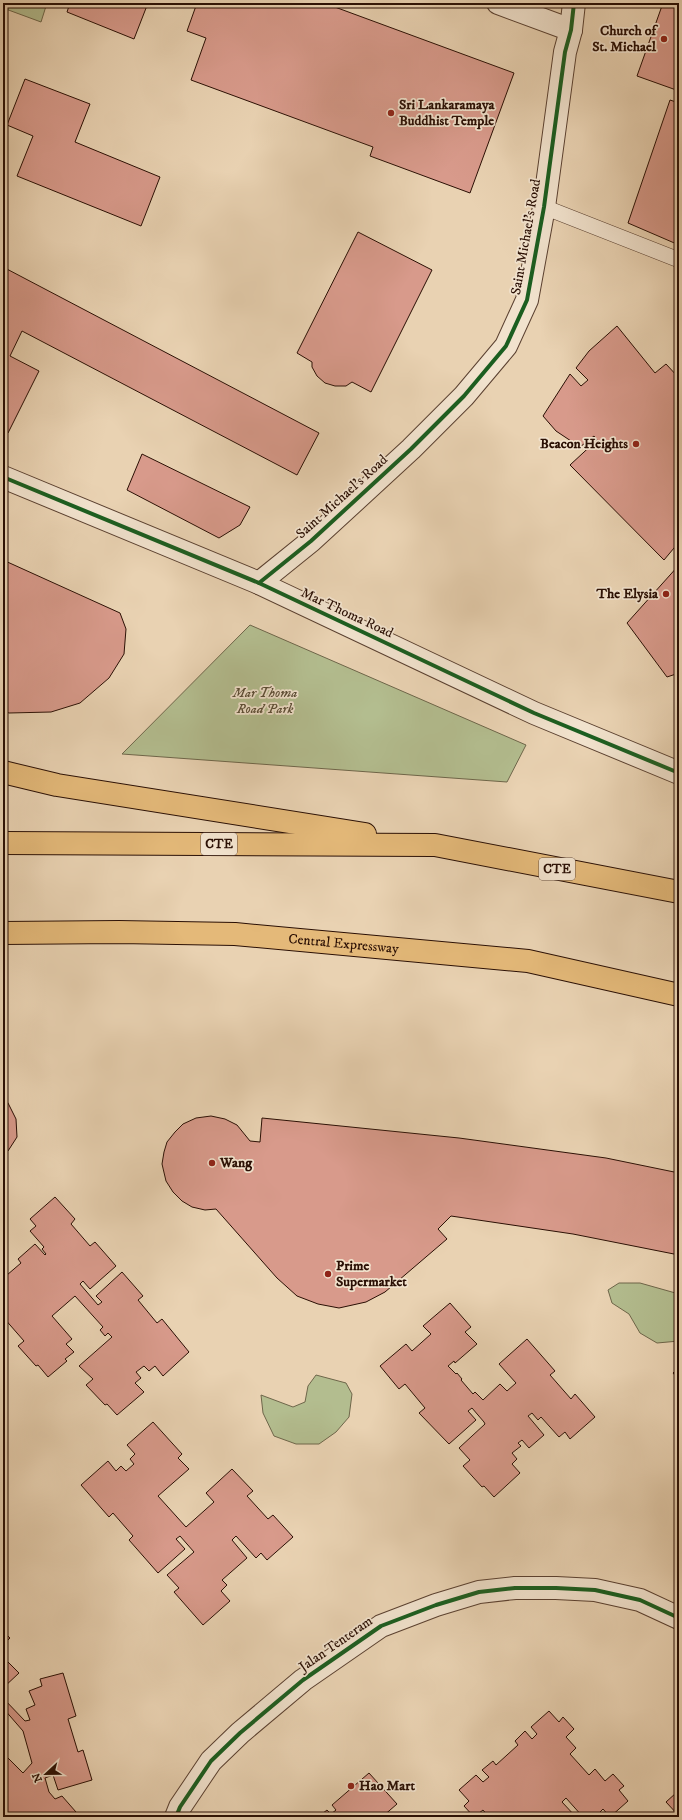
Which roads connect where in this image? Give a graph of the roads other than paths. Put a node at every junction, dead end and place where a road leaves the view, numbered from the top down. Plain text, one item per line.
1 (498, 3) edge
2 (574, 3) edge
3 (571, 30) junction
4 (544, 207) junction
5 (679, 260) edge
6 (3, 477) edge
7 (259, 583) junction
8 (3, 772) edge
9 (679, 774) edge
10 (3, 843) edge
11 (435, 845) junction
12 (679, 892) edge
13 (3, 933) edge
14 (679, 995) edge
15 (679, 1618) edge
16 (176, 1817) edge

1 - 3 street
2 - 3 street, Saint Michael's Road
3 - 4 street, Saint Michael's Road
4 - 5 lane
4 - 7 street, Saint Michael's Road
6 - 7 street, Mar Thoma Road
7 - 9 street, Mar Thoma Road
8 - 11 highway
10 - 11 highway, CTE
11 - 12 highway, CTE
13 - 14 highway, Central Expressway
15 - 16 street, Jalan Tenteram

